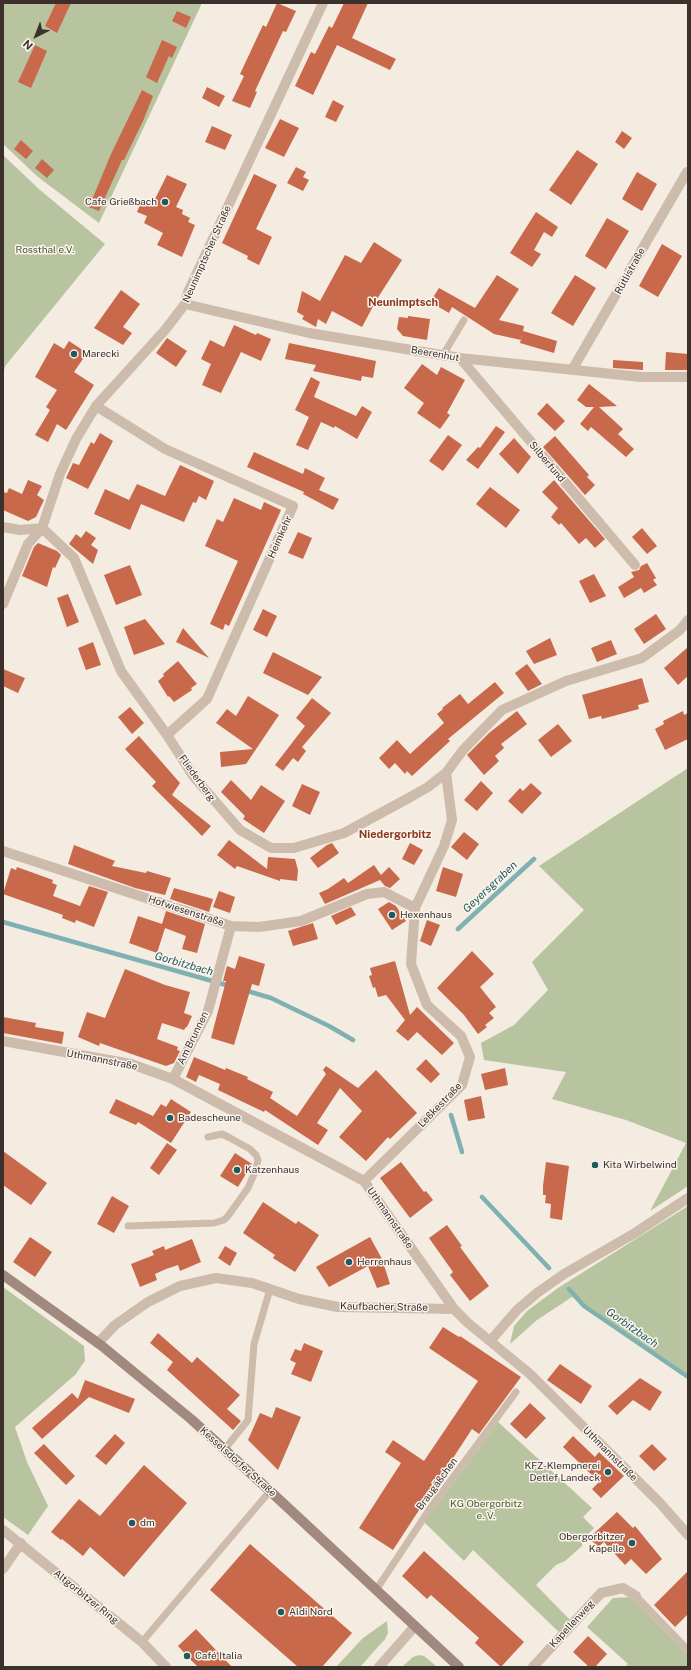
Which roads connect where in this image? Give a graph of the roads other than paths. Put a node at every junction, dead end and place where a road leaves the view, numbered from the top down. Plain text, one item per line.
1 (323, 3) edge
2 (687, 172) dead end
3 (185, 304) junction
4 (464, 320) dead end
5 (443, 355) junction
6 (460, 358) junction
7 (572, 370) junction
8 (688, 377) edge
9 (96, 406) junction
10 (3, 527) edge
11 (42, 528) junction
12 (635, 566) dead end
13 (3, 604) edge
14 (688, 620) edge
15 (167, 735) junction
16 (446, 773) junction
17 (3, 851) edge
18 (415, 908) junction
19 (231, 926) junction
20 (3, 1041) edge
21 (173, 1079) junction
22 (208, 1137) dead end
23 (364, 1181) junction
24 (688, 1198) edge
25 (128, 1226) dead end
26 (3, 1275) edge
27 (270, 1289) junction
28 (454, 1309) junction
29 (491, 1340) junction
30 (98, 1343) junction
31 (516, 1392) dead end
32 (224, 1450) junction
33 (270, 1490) junction
34 (3, 1530) edge
35 (688, 1535) edge
36 (21, 1543) junction
37 (3, 1569) edge
38 (376, 1590) junction
39 (636, 1596) joint
40 (415, 1626) junction
41 (142, 1642) junction
42 (688, 1650) edge
43 (166, 1667) edge
44 (379, 1667) edge
45 (459, 1667) edge
46 (533, 1667) edge

1 - 3 street, Neunimptscher Straße
2 - 7 street, Rütlistraße
3 - 5 street, Beerenhut
3 - 9 street, Neunimptscher Straße
4 - 5 lane
5 - 6 street, Beerenhut
6 - 7 street, Beerenhut
6 - 12 street, Silberfund
7 - 8 street, Beerenhut
9 - 11 street, Neunimptscher Straße
9 - 15 street, Heimkehr
10 - 11 street
11 - 13 street
11 - 15 street, Fliederberg
14 - 16 street
15 - 16 street, Fliederberg
16 - 18 street, Leßkestraße
17 - 19 street, Hofwiesenstraße
18 - 19 street, Hofwiesenstraße
18 - 23 street, Leßkestraße
19 - 21 street, Am Brunnen
20 - 21 street, Uthmannstraße
21 - 23 street, Uthmannstraße
22 - 25 lane
23 - 28 street, Uthmannstraße
24 - 29 street
26 - 30 main road, Kesselsdorfer Straße
27 - 28 street, Kaufbacher Straße
27 - 30 street, Kaufbacher Straße
27 - 32 lane
28 - 29 street, Uthmannstraße
29 - 35 street, Uthmannstraße
30 - 32 main road, Kesselsdorfer Straße
31 - 38 lane, Braugäßchen
32 - 33 main road, Kesselsdorfer Straße
33 - 38 main road, Kesselsdorfer Straße
33 - 41 lane
34 - 36 street, Altgorbitzer Ring
36 - 37 street
36 - 41 street, Altgorbitzer Ring
38 - 40 main road, Kesselsdorfer Straße
39 - 42 lane, Kapellenweg
39 - 46 street, Kapellenweg
40 - 44 street
40 - 45 main road, Kesselsdorfer Straße
41 - 43 street, Altgorbitzer Ring

